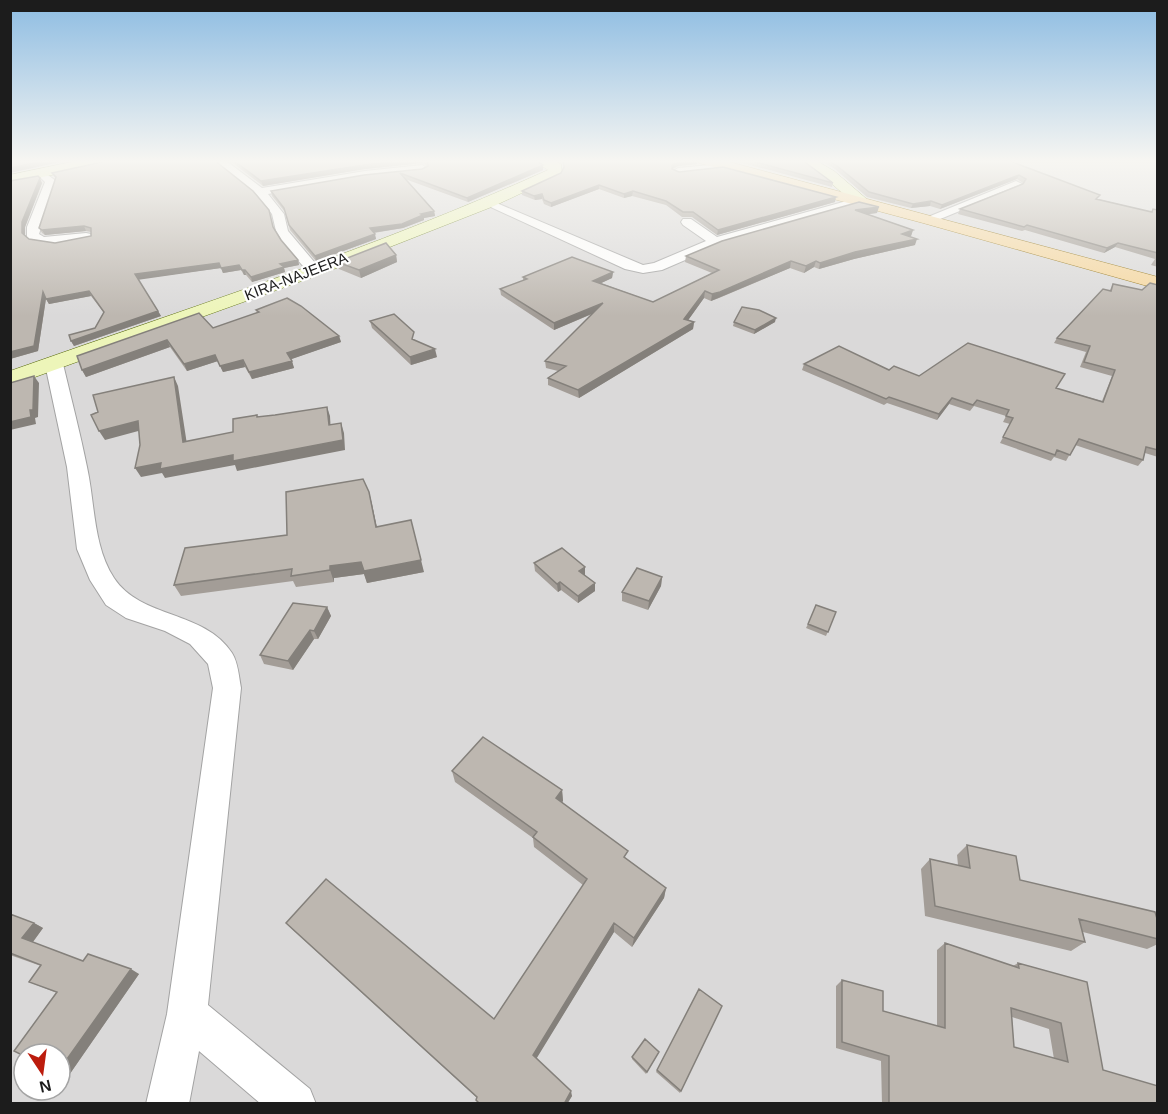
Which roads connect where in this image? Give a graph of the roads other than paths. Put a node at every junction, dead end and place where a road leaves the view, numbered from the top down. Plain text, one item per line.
1 (39, 212) edge
2 (276, 212) edge
3 (465, 212) edge
4 (508, 212) edge
5 (822, 212) edge
6 (903, 212) edge
7 (946, 212) edge
8 (929, 219) junction
9 (687, 222) edge
10 (86, 237) edge
11 (715, 242) junction
12 (314, 270) junction
13 (1158, 283) edge
14 (54, 364) junction
15 (10, 379) edge
16 (187, 1014) junction
17 (167, 1104) edge
18 (295, 1104) edge

1 - 10 street
2 - 12 street
3 - 12 street, KIRA-NAJEERA
4 - 11 street
5 - 11 street
6 - 8 main road
7 - 8 street
8 - 13 main road
9 - 11 street
12 - 14 street, KIRA-NAJEERA
14 - 15 street, KIRA-NAJEERA
14 - 16 street
16 - 17 street
16 - 18 street

